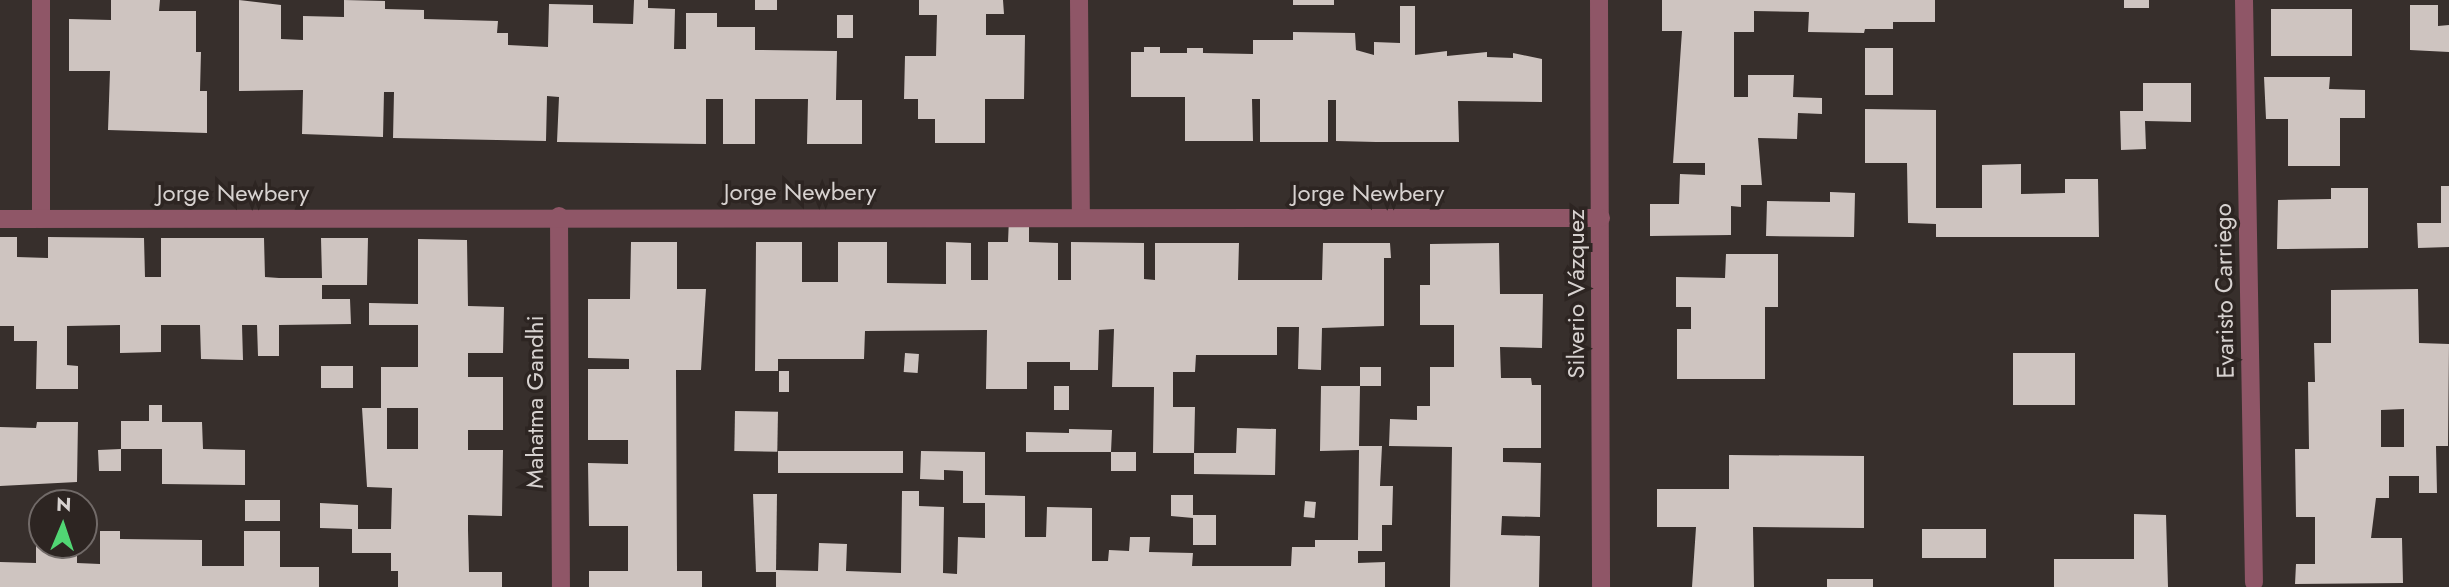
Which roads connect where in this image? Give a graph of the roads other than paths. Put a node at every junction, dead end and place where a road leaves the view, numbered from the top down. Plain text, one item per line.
1 (41, 0) edge
2 (1079, 0) edge
3 (1599, 0) edge
4 (2244, 0) edge
5 (558, 216) junction
6 (1081, 217) junction
7 (1601, 218) junction
8 (0, 219) edge
9 (41, 219) junction
10 (2253, 582) dead end
11 (561, 587) edge
12 (1601, 587) edge

1 - 9 street
2 - 6 street
3 - 7 street, Silverio Vázquez
4 - 10 street, Evaristo Carriego
5 - 6 street, Jorge Newbery
5 - 9 street, Jorge Newbery
5 - 11 street, Mahatma Gandhi
6 - 7 street, Jorge Newbery
7 - 12 street, Silverio Vázquez
8 - 9 street, Jorge Newbery

